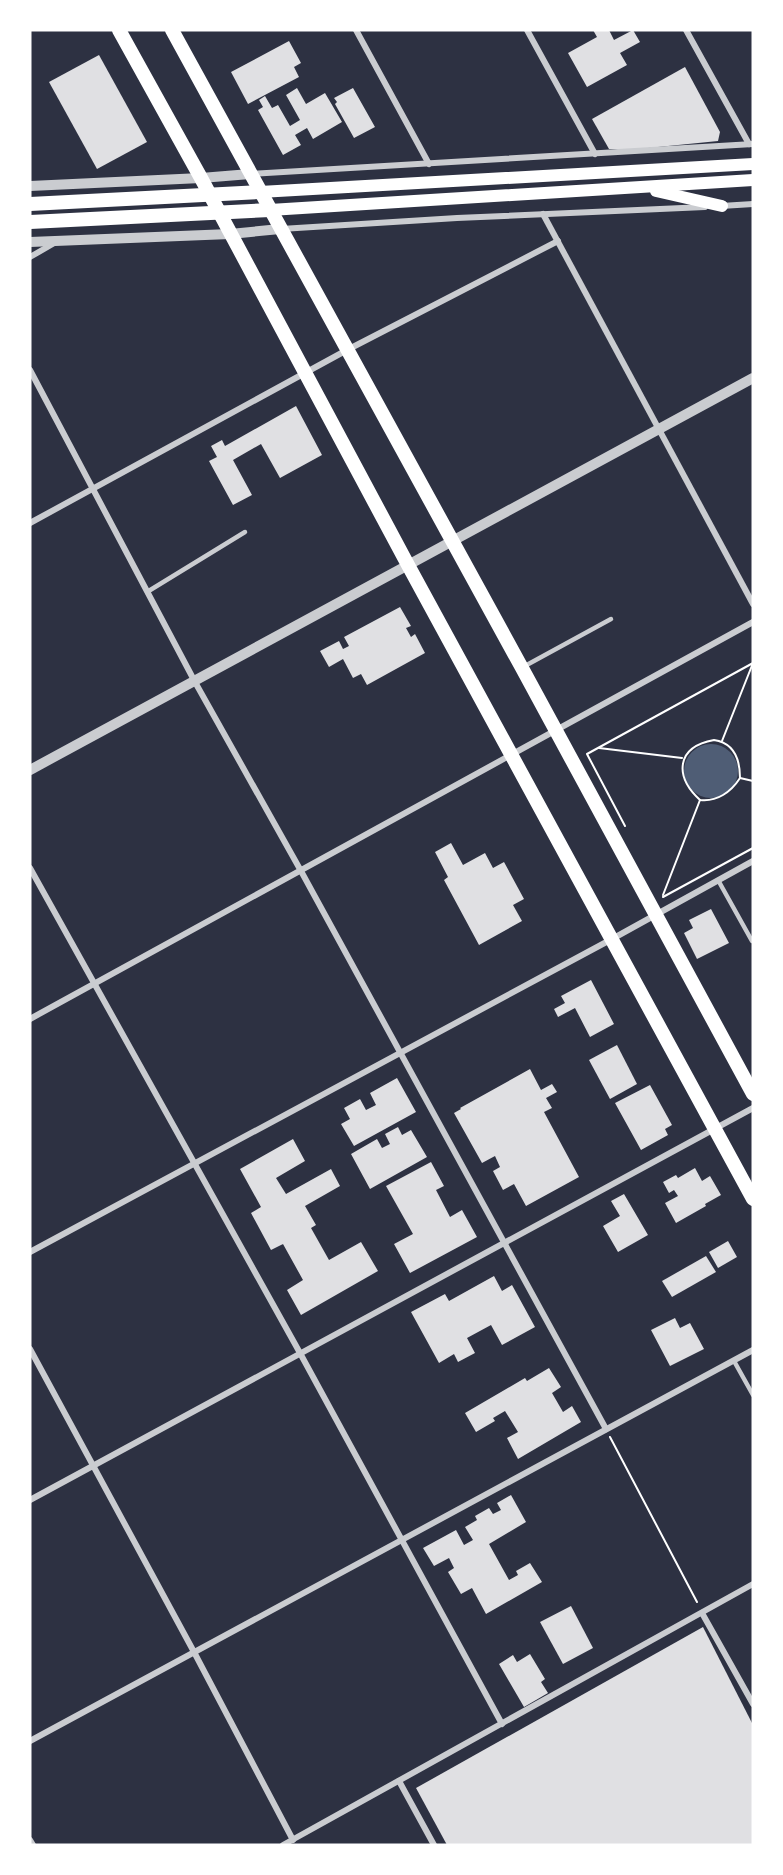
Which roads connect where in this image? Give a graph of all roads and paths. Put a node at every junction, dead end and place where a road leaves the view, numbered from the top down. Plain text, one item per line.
1 (119, 30) edge
2 (172, 30) edge
3 (356, 30) edge
4 (527, 30) edge
5 (686, 30) edge
6 (751, 144) edge
7 (595, 154) junction
8 (429, 164) junction
9 (753, 164) edge
10 (250, 174) junction
11 (201, 178) junction
12 (753, 180) edge
13 (30, 186) edge
14 (643, 188) junction
15 (260, 192) junction
16 (210, 195) junction
17 (30, 204) edge
18 (753, 204) edge
19 (722, 206) junction
20 (270, 210) junction
21 (219, 213) junction
22 (543, 214) junction
23 (30, 222) edge
24 (280, 229) junction
25 (230, 234) junction
26 (58, 241) junction
27 (558, 241) junction
28 (30, 242) edge
29 (30, 257) edge
30 (347, 350) junction
31 (30, 370) edge
32 (305, 373) junction
33 (753, 378) edge
34 (660, 429) junction
35 (93, 488) junction
36 (30, 523) edge
37 (245, 532) dead end
38 (452, 541) junction
39 (408, 565) junction
40 (147, 592) junction
41 (753, 604) edge
42 (611, 619) dead end
43 (753, 622) edge
44 (753, 663) edge
45 (522, 668) junction
46 (195, 682) junction
47 (555, 731) junction
48 (722, 741) junction
49 (599, 748) junction
50 (512, 753) junction
51 (683, 758) junction
52 (30, 770) edge
53 (740, 778) junction
54 (753, 781) edge
55 (700, 800) junction
56 (625, 826) dead end
57 (753, 848) edge
58 (753, 861) edge
59 (30, 868) edge
60 (301, 871) junction
61 (718, 880) junction
62 (657, 887) dead end
63 (663, 897) junction
64 (656, 915) junction
65 (612, 939) junction
66 (752, 941) edge
67 (95, 984) junction
68 (30, 1019) edge
69 (401, 1053) junction
70 (753, 1094) edge
71 (753, 1108) edge
72 (715, 1129) junction
73 (194, 1163) junction
74 (753, 1199) edge
75 (503, 1242) junction
76 (30, 1252) edge
77 (30, 1349) edge
78 (753, 1350) edge
79 (300, 1353) junction
80 (734, 1360) junction
81 (753, 1395) edge
82 (606, 1429) junction
83 (93, 1466) junction
84 (30, 1500) edge
85 (401, 1540) junction
86 (753, 1584) edge
87 (702, 1613) junction
88 (194, 1652) junction
89 (753, 1704) edge
90 (502, 1724) junction
91 (30, 1741) edge
92 (399, 1781) junction
93 (30, 1840) edge
94 (292, 1840) junction
95 (33, 1845) edge
96 (283, 1845) edge
97 (434, 1845) edge

1 - 11 main road
2 - 10 main road
3 - 8 street
4 - 7 street
5 - 6 street
6 - 7 street
7 - 8 street
8 - 10 street
9 - 15 main road
10 - 11 street
10 - 15 main road
11 - 13 street
11 - 16 main road
12 - 14 main road
14 - 19 main road
14 - 20 main road
15 - 16 main road
15 - 20 main road
16 - 17 main road
16 - 21 main road
18 - 19 street
19 - 22 street
20 - 21 main road
20 - 24 main road
21 - 23 main road
21 - 25 main road
22 - 24 street
22 - 27 street
24 - 25 street
24 - 30 main road
25 - 26 street
25 - 32 main road
26 - 28 street
26 - 29 street
27 - 30 street
27 - 34 street
30 - 32 street
30 - 38 main road
31 - 35 street
32 - 35 street
32 - 39 main road
33 - 34 street
34 - 38 street
34 - 41 street
35 - 36 street
35 - 40 street
37 - 40 lane
38 - 39 street
38 - 45 main road
39 - 46 street
39 - 50 main road
40 - 46 street
42 - 45 lane
43 - 47 street
44 - 48 path
44 - 49 path
45 - 47 main road
46 - 52 street
46 - 60 street
47 - 50 street
47 - 64 main road
48 - 51 path
48 - 53 path
49 - 51 path
49 - 56 path
50 - 60 street
50 - 65 main road
51 - 55 path
53 - 54 path
53 - 55 path
55 - 63 path
57 - 63 path
58 - 61 street
59 - 67 street
60 - 67 street
60 - 69 street
61 - 64 street
61 - 66 lane
62 - 63 path
64 - 65 street
64 - 70 main road
65 - 69 street
65 - 72 main road
67 - 68 street
67 - 73 street
69 - 73 street
69 - 75 street
71 - 72 street
72 - 74 main road
72 - 75 street
73 - 76 street
73 - 79 street
75 - 79 street
75 - 82 street
77 - 83 street
78 - 80 street
79 - 83 street
79 - 85 street
80 - 81 lane
80 - 82 street
82 - 85 street
82 - 87 path
83 - 84 street
83 - 88 street
85 - 88 street
85 - 90 street
86 - 87 street
87 - 89 street
87 - 90 street
88 - 91 street
88 - 94 street
90 - 92 street
92 - 94 street
92 - 97 street
93 - 95 street
94 - 96 street

